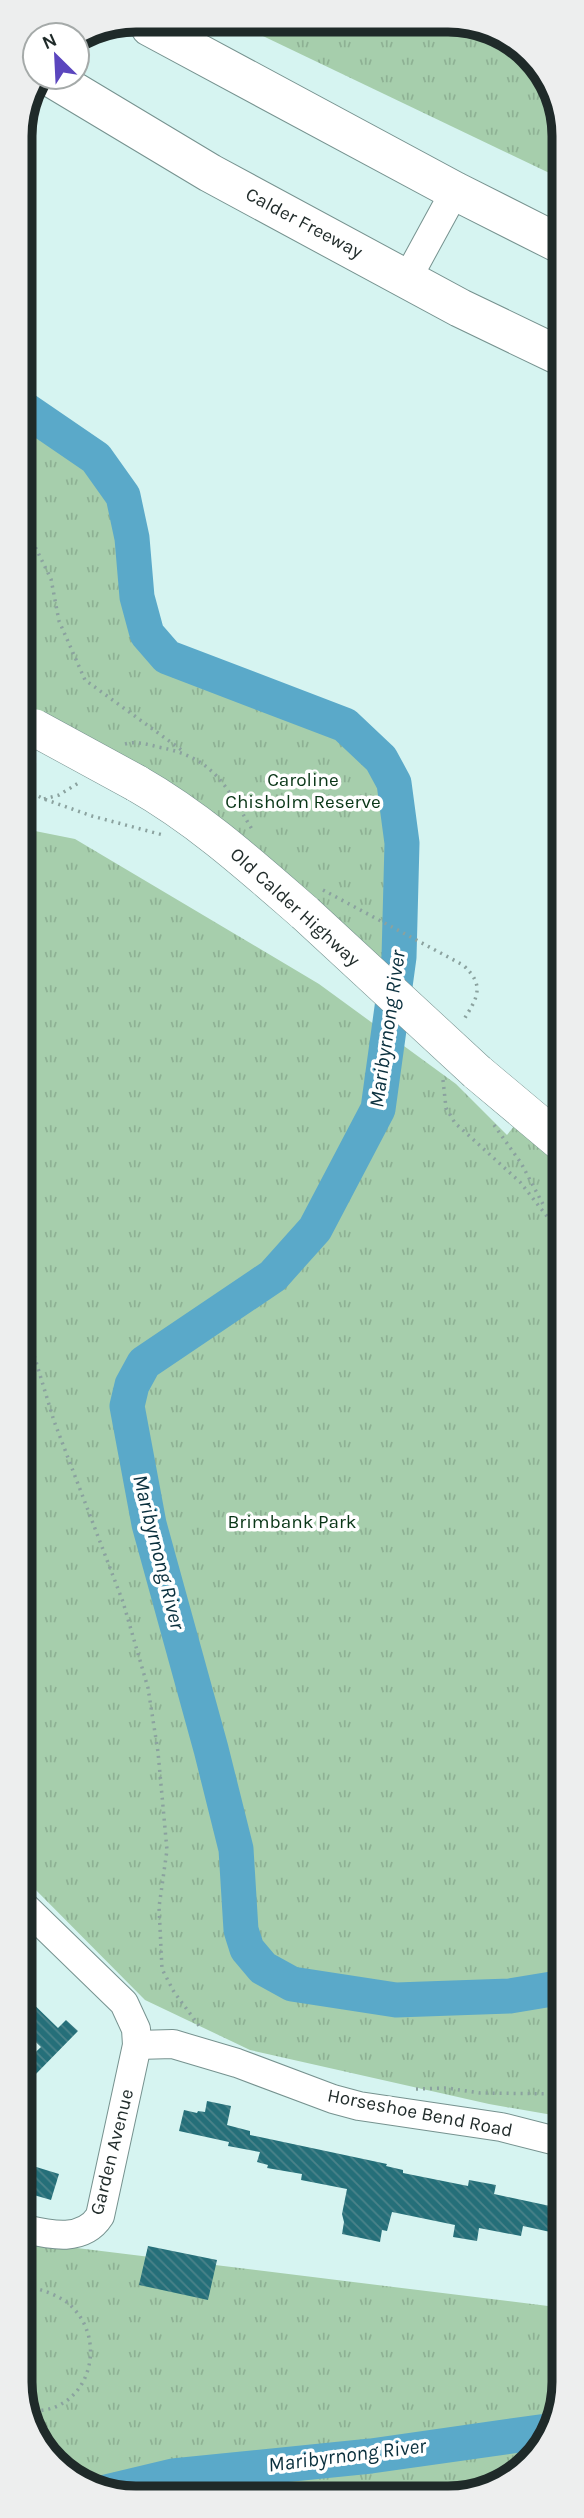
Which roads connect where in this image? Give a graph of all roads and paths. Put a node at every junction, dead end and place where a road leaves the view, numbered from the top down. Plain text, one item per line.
1 (159, 32) edge
2 (74, 91) edge
3 (455, 191) junction
4 (552, 240) edge
5 (407, 279) junction
6 (552, 352) edge
7 (32, 540) edge
8 (32, 726) edge
9 (190, 756) dead end
10 (32, 793) edge
11 (92, 816) dead end
12 (344, 902) dead end
13 (463, 965) dead end
14 (491, 1120) dead end
15 (552, 1135) edge
16 (552, 1220) edge
17 (32, 1349) edge
18 (32, 1914) edge
19 (202, 2030) dead end
20 (137, 2045) junction
21 (411, 2089) dead end
22 (552, 2094) edge
23 (552, 2140) edge
24 (32, 2230) edge
25 (32, 2288) edge
26 (35, 2409) edge

1 - 3 highway
2 - 5 highway, Calder Freeway
3 - 4 highway
3 - 5 street
5 - 6 highway, Calder Freeway
7 - 9 path
8 - 15 main road, Old Calder Highway, bridge
10 - 11 path
12 - 13 path
14 - 16 path
17 - 19 path
18 - 20 street
20 - 23 street, Horseshoe Bend Road
20 - 24 street, Garden Avenue
21 - 22 path
25 - 26 path

